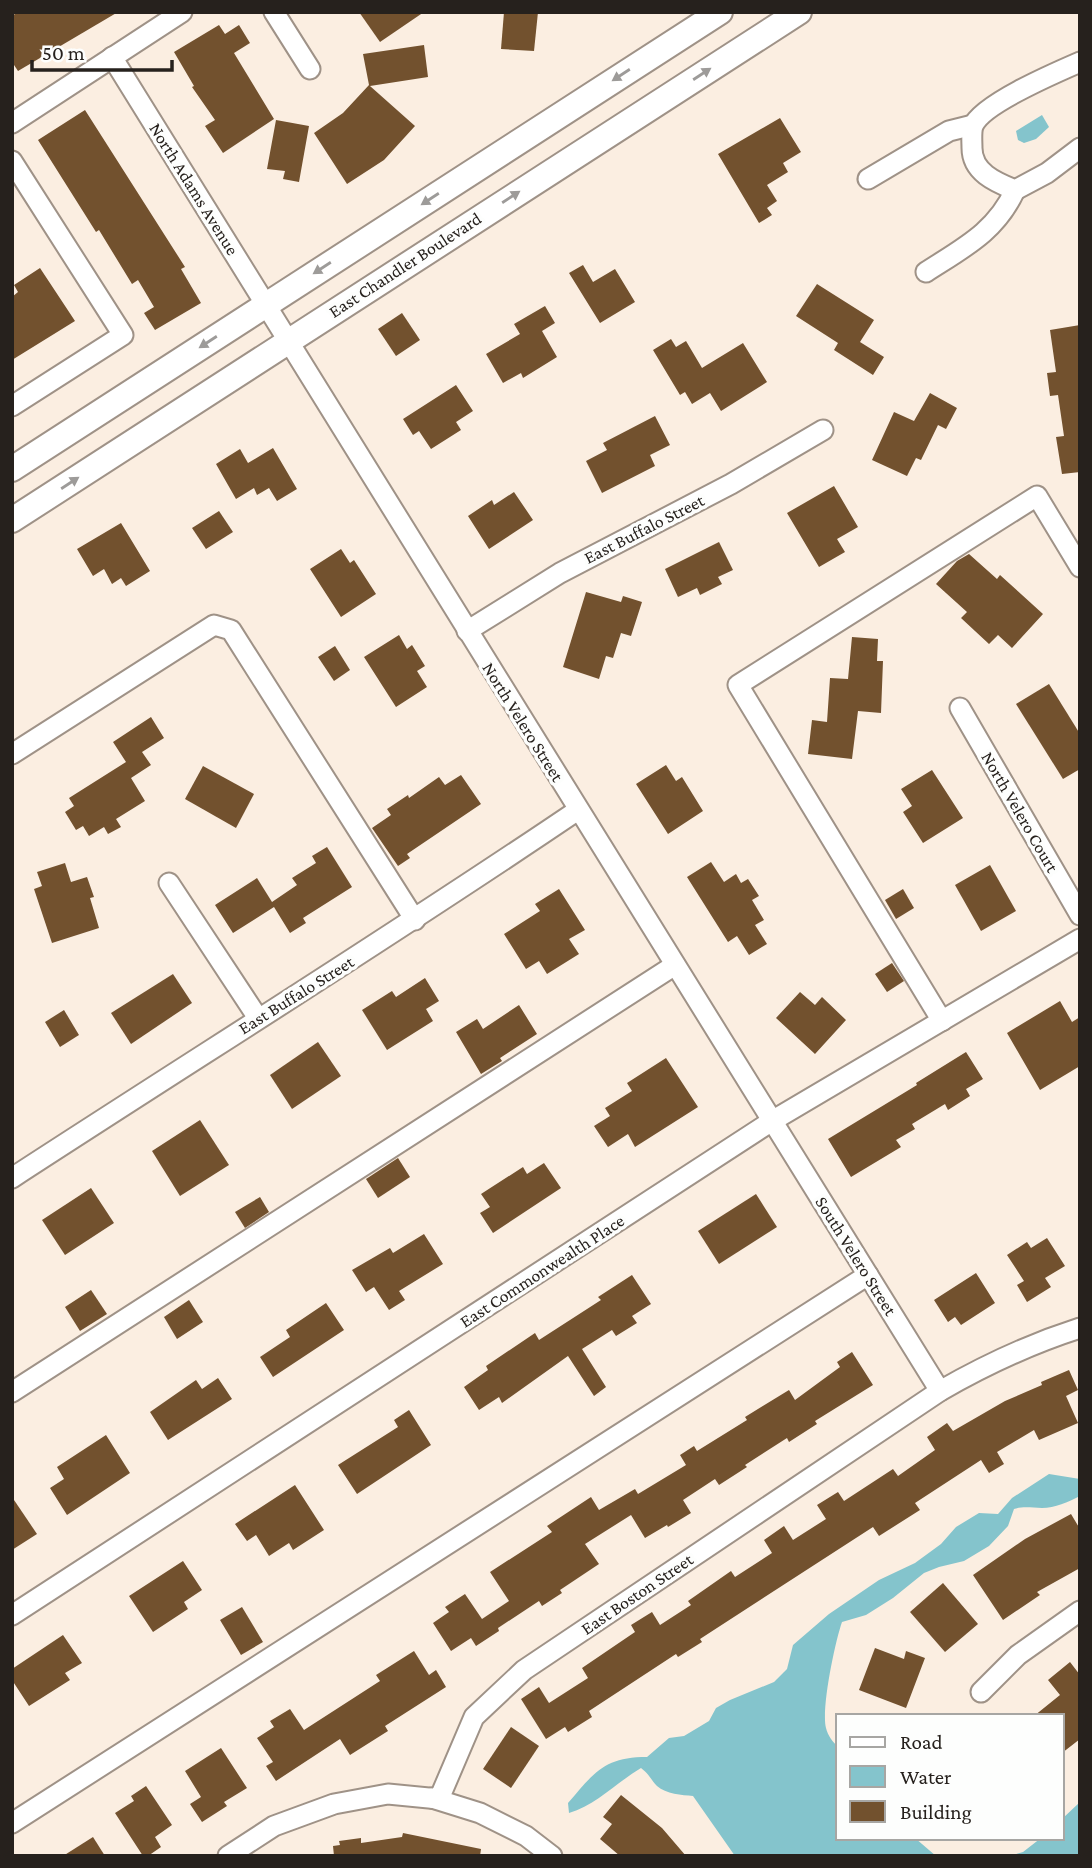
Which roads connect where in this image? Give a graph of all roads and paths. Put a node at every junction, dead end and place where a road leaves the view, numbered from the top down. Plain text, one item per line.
1 (182, 12) edge
2 (274, 12) edge
3 (720, 12) edge
4 (799, 12) edge
5 (112, 57) junction
6 (1080, 62) edge
7 (310, 69) dead end
8 (12, 123) edge
9 (973, 125) junction
10 (1080, 148) edge
11 (12, 161) edge
12 (868, 179) dead end
13 (1015, 190) junction
14 (926, 272) dead end
15 (277, 322) junction
16 (12, 406) edge
17 (823, 430) dead end
18 (12, 469) edge
19 (12, 520) edge
20 (1080, 567) edge
21 (467, 631) junction
22 (960, 708) dead end
23 (12, 754) edge
24 (578, 810) junction
25 (169, 883) dead end
26 (1080, 915) edge
27 (415, 920) junction
28 (1080, 939) edge
29 (675, 965) junction
30 (258, 1018) junction
31 (942, 1021) junction
32 (772, 1121) junction
33 (12, 1178) edge
34 (868, 1275) junction
35 (1080, 1328) edge
36 (940, 1391) junction
37 (12, 1392) edge
38 (1080, 1611) edge
39 (12, 1615) edge
40 (981, 1692) dead end
41 (432, 1798) junction
42 (12, 1823) edge
43 (228, 1856) edge
44 (552, 1856) edge

1 - 5 street
2 - 7 street
3 -> 15 main road, East Chandler Boulevard
15 -> 4 main road, East Chandler Boulevard
5 - 8 street
5 - 15 street, North Adams Avenue
6 - 9 street
9 - 12 street
9 - 13 street
10 - 13 street
11 - 16 street
13 - 14 street
15 -> 18 main road, East Chandler Boulevard
19 -> 15 main road, East Chandler Boulevard
15 - 21 street, North Velero Street
17 - 21 street, East Buffalo Street
20 - 31 street
21 - 24 street, North Velero Street
22 - 26 street, North Velero Court
23 - 27 street
24 - 27 street, East Buffalo Street
24 - 29 street, North Velero Street
25 - 30 street
27 - 30 street, East Buffalo Street
28 - 31 street, East Commonwealth Place
29 - 32 street, North Velero Street
29 - 37 street
30 - 33 street, East Buffalo Street
31 - 32 street, East Commonwealth Place
32 - 34 street, South Velero Street
32 - 39 street, East Commonwealth Place
34 - 36 street, South Velero Street
34 - 42 street
35 - 36 street, East Boston Street
36 - 41 street, East Boston Street
38 - 40 street
41 - 43 street
41 - 44 street

